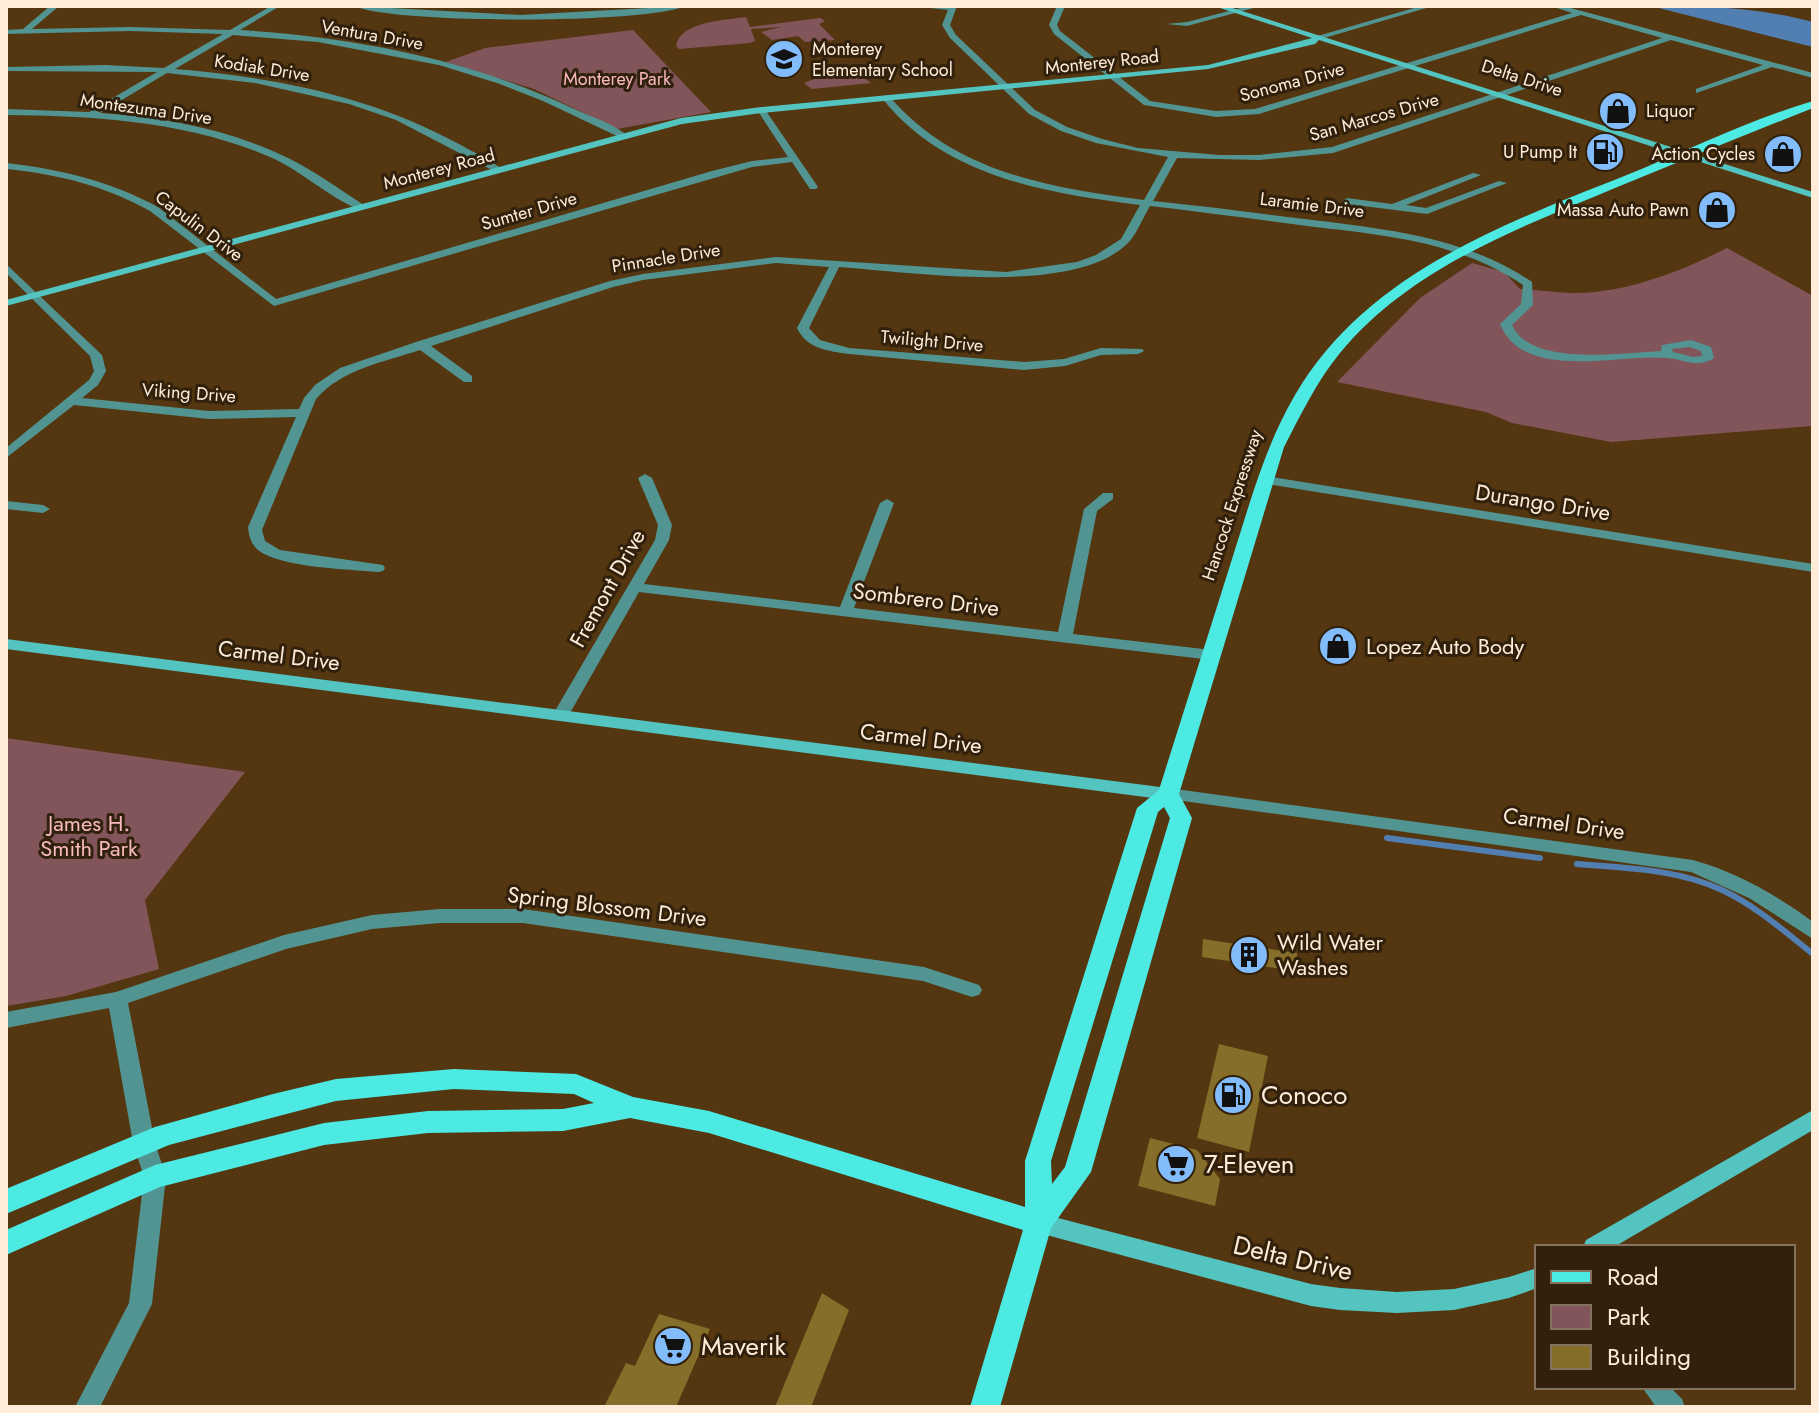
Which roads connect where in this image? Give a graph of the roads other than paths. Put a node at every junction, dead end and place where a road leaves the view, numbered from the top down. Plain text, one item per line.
1 (55, 6) edge
2 (276, 6) edge
3 (358, 6) edge
4 (681, 6) edge
5 (917, 6) edge
6 (1061, 6) edge
7 (1218, 6) edge
8 (1257, 6) edge
9 (1429, 6) edge
10 (1555, 6) edge
11 (952, 7) edge
12 (1235, 12) junction
13 (1580, 13) junction
14 (1170, 24) dead end
15 (25, 31) junction
16 (6, 32) edge
17 (232, 33) junction
18 (1318, 37) junction
19 (1672, 37) junction
20 (1771, 65) junction
21 (1407, 66) junction
22 (6, 69) edge
23 (165, 72) junction
24 (1111, 75) junction
25 (1813, 76) edge
26 (1005, 85) junction
27 (1699, 91) dead end
28 (1498, 95) junction
29 (886, 98) junction
30 (1813, 104) edge
31 (761, 110) junction
32 (6, 112) edge
33 (90, 115) junction
34 (622, 135) junction
35 (1175, 153) junction
36 (1688, 155) junction
37 (795, 159) junction
38 (6, 166) edge
39 (497, 169) junction
40 (1476, 175) dead end
41 (1502, 183) dead end
42 (813, 187) dead end
43 (1813, 195) edge
44 (1347, 201) dead end
45 (1149, 203) junction
46 (360, 207) junction
47 (1389, 208) junction
48 (203, 249) junction
49 (1459, 250) junction
50 (836, 263) junction
51 (6, 267) edge
52 (35, 295) junction
53 (6, 303) edge
54 (274, 303) joint
55 (420, 344) junction
56 (1138, 351) dead end
57 (1667, 354) dead end
58 (468, 379) dead end
59 (72, 401) junction
60 (303, 413) junction
61 (6, 454) edge
62 (645, 478) dead end
63 (1266, 480) junction
64 (1108, 496) dead end
65 (887, 503) dead end
66 (6, 505) edge
67 (43, 509) dead end
68 (378, 568) dead end
69 (1813, 568) edge
70 (635, 587) junction
71 (845, 612) junction
72 (1065, 637) junction
73 (6, 644) edge
74 (1212, 655) junction
75 (560, 716) junction
76 (1168, 794) junction
77 (1813, 932) edge
78 (972, 990) dead end
79 (117, 999) junction
80 (6, 1020) edge
81 (630, 1107) junction
82 (1813, 1119) edge
83 (144, 1143) junction
84 (155, 1177) junction
85 (6, 1202) edge
86 (1039, 1223) junction
87 (6, 1243) edge
88 (1597, 1245) edge
89 (1535, 1279) edge
90 (1656, 1389) edge
91 (87, 1407) edge
92 (985, 1407) edge
93 (1673, 1407) edge

1 - 15 street
2 - 17 street
3 - 4 street
5 - 11 street
6 - 24 street, Sonoma Drive
7 - 12 street, Delta Drive
8 - 12 street
9 - 18 street, Monterey Road
10 - 13 street
11 - 26 street, San Marcos Drive
12 - 14 street
12 - 18 street, Delta Drive
13 - 19 street
13 - 21 street, Sonoma Drive
15 - 16 street, Ventura Drive
15 - 17 street, Ventura Drive
17 - 23 street
17 - 34 street, Ventura Drive
18 - 21 street, Delta Drive
18 - 24 street, Monterey Road
19 - 20 street
19 - 28 street, San Marcos Drive
20 - 25 street
20 - 27 street
21 - 24 street, Sonoma Drive
21 - 28 street, Delta Drive
22 - 23 street, Kodiak Drive
23 - 33 street
23 - 39 street, Kodiak Drive
24 - 26 street, Monterey Road
26 - 29 street, Monterey Road
26 - 35 street, San Marcos Drive
28 - 35 street, San Marcos Drive
28 - 36 street, Delta Drive
29 - 31 street, Monterey Road
29 - 45 street, Laramie Drive
30 - 36 main road, Hancock Expressway
31 - 34 street, Monterey Road
31 - 37 street
32 - 33 street, Montezuma Drive
33 - 46 street, Montezuma Drive
34 - 39 street, Monterey Road
35 - 45 street, Pinnacle Drive
36 - 43 street, Delta Drive
36 - 49 main road, Hancock Expressway
37 - 42 street
37 - 54 street, Sumter Drive
38 - 48 street, Capulin Drive
39 - 46 street, Monterey Road
40 - 47 street
41 - 47 street
44 - 47 street
45 - 49 street, Laramie Drive
45 - 50 street, Pinnacle Drive
46 - 48 street, Monterey Road
48 - 52 street, Monterey Road
48 - 54 street, Capulin Drive
49 - 57 street, Laramie Drive
49 - 63 main road, Hancock Expressway
50 - 55 street, Pinnacle Drive
50 - 56 street, Twilight Drive
51 - 52 street
52 - 53 street, Monterey Road
52 - 59 street
55 - 58 street
55 - 60 street, Pinnacle Drive
59 - 60 street, Viking Drive
59 - 61 street
60 - 68 street, Pinnacle Drive
62 - 70 street, Fremont Drive
63 - 69 street, Durango Drive
63 - 74 main road, Hancock Expressway
64 - 72 street
65 - 71 street
66 - 67 street
70 - 71 street, Sombrero Drive
70 - 75 street, Fremont Drive
71 - 72 street, Sombrero Drive
72 - 74 street, Sombrero Drive
73 - 75 street, Carmel Drive
74 - 76 main road, Hancock Expressway
75 - 76 street, Carmel Drive
76 - 77 street, Carmel Drive
76 - 86 main road, Hancock Expressway
76 - 86 main road, Hancock Expressway
78 - 79 street, Spring Blossom Drive
79 - 80 street, Spring Blossom Drive
79 - 83 street
81 - 83 main road
81 - 84 main road
81 - 86 main road
82 - 88 street
83 - 84 street
83 - 85 main road
84 - 87 main road
84 - 91 street
86 - 89 street, Delta Drive
86 - 92 main road, Hancock Expressway
90 - 93 street

